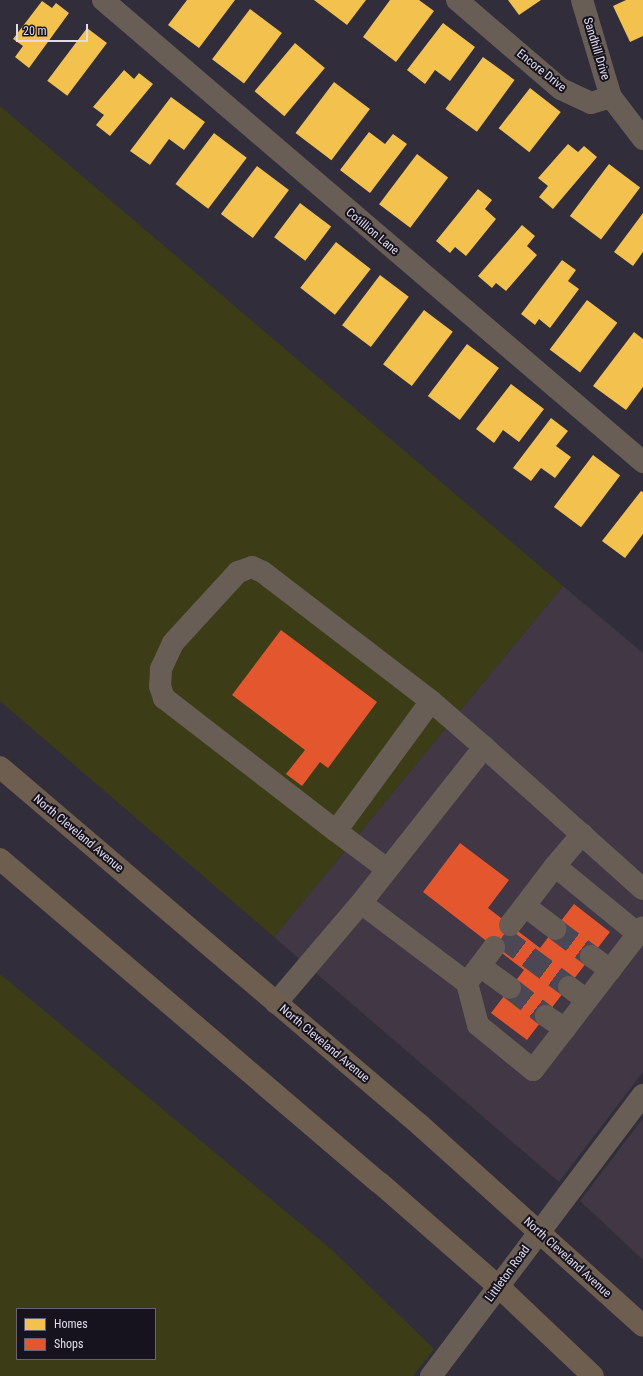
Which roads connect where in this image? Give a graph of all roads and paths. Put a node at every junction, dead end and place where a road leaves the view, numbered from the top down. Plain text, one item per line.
1 (104, 0) edge
2 (457, 0) edge
3 (582, 0) edge
4 (611, 97) junction
5 (643, 139) edge
6 (643, 462) edge
7 (431, 702) junction
8 (484, 747) junction
9 (0, 767) edge
10 (336, 831) junction
11 (582, 834) junction
12 (0, 859) edge
13 (555, 866) junction
14 (387, 869) junction
15 (643, 889) edge
16 (361, 903) junction
17 (525, 906) junction
18 (510, 925) dead end
19 (555, 929) tunnel mouth
20 (640, 930) edge
21 (494, 947) dead end
22 (592, 956) tunnel mouth
23 (480, 966) junction
24 (610, 970) junction
25 (467, 983) junction
26 (568, 987) tunnel mouth
27 (510, 988) tunnel mouth
28 (586, 1000) junction
29 (276, 1003) junction
30 (546, 1016) tunnel mouth
31 (565, 1029) junction
32 (643, 1095) edge
33 (539, 1232) junction
34 (499, 1287) junction
35 (643, 1326) edge
36 (431, 1376) edge
37 (593, 1376) edge

1 - 6 street, Cotillion Lane
2 - 4 street, Encore Drive
3 - 4 street, Sandhill Drive
4 - 5 street
7 - 8 street
7 - 10 street
7 - 10 street
8 - 11 street
8 - 14 street
9 - 29 main road, North Cleveland Avenue
10 - 14 street
11 - 13 street
11 - 15 street
12 - 34 main road
13 - 17 street
13 - 20 street
14 - 16 street
16 - 25 street
16 - 29 street
17 - 18 street
17 - 19 street
20 - 24 street
21 - 23 street
22 - 24 street
23 - 25 street
23 - 27 street
24 - 28 street
25 - 31 street
26 - 28 street
28 - 31 street
29 - 33 main road, North Cleveland Avenue
30 - 31 street
32 - 33 street, Littleton Road
33 - 34 street, Littleton Road
33 - 35 main road, North Cleveland Avenue
34 - 36 street, Littleton Road
34 - 37 main road

